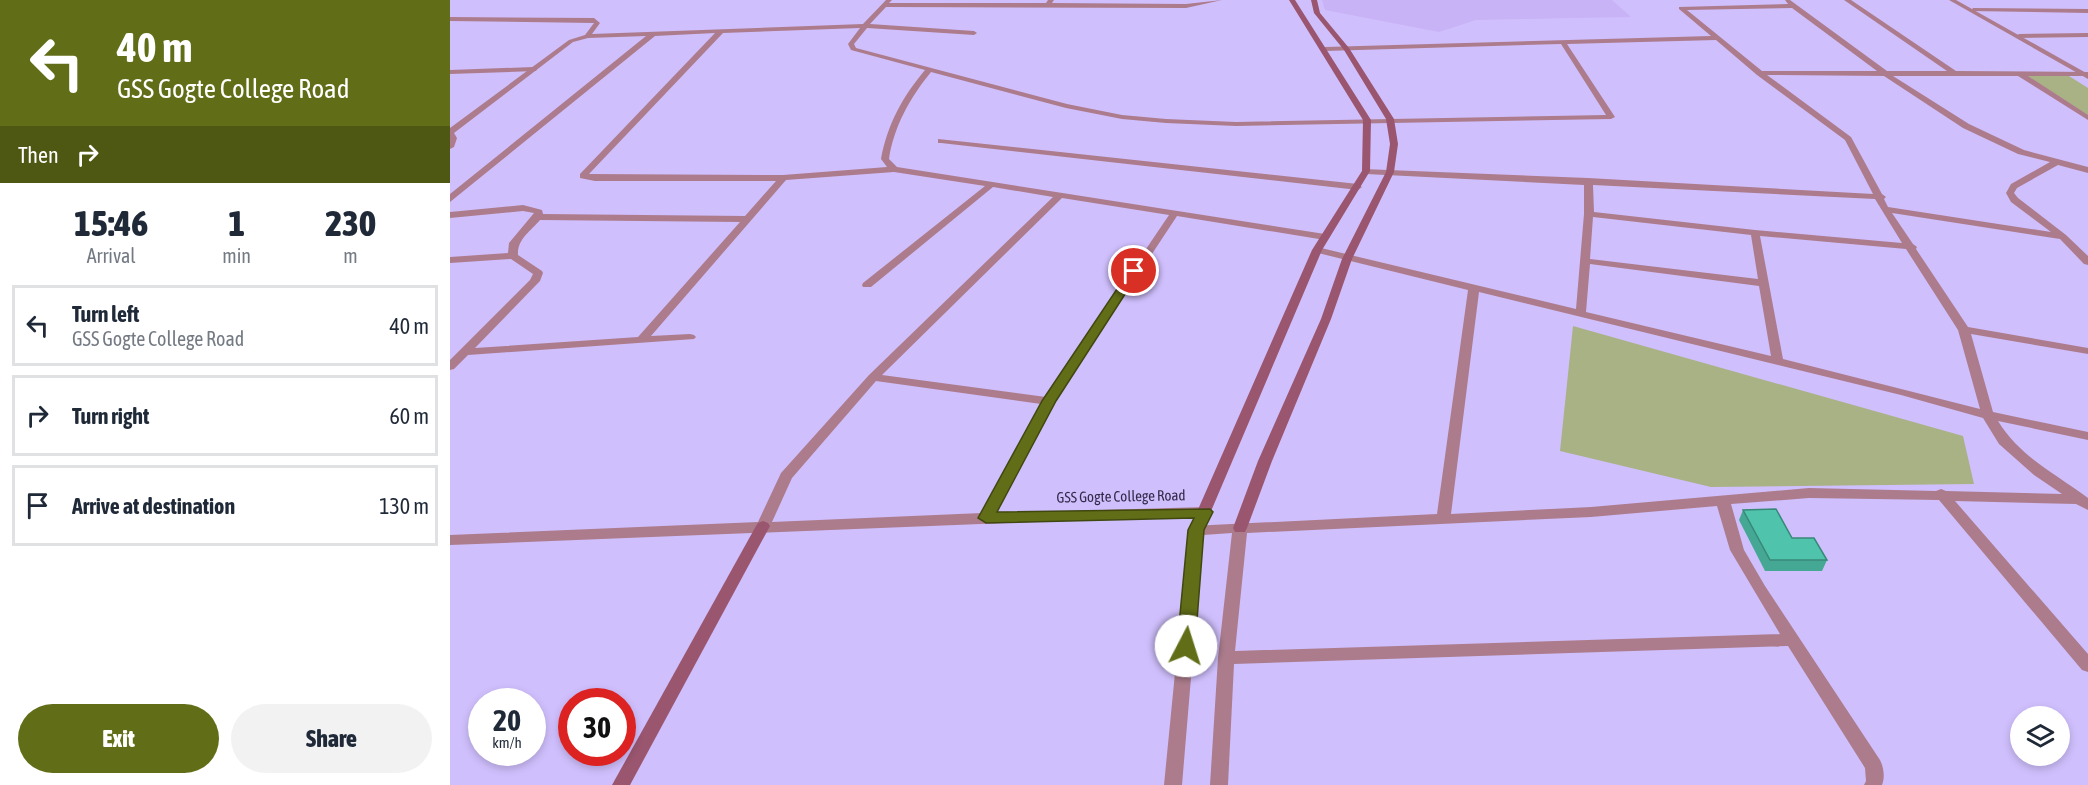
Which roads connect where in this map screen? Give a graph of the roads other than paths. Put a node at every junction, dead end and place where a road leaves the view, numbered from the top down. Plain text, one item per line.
1 (1219, 0) edge
2 (1847, 0) edge
3 (1952, 0) edge
4 (1294, 2) edge
5 (1314, 2) edge
6 (887, 3) edge
7 (1049, 3) edge
8 (1790, 3) edge
9 (1973, 10) junction
10 (2088, 10) edge
11 (450, 19) edge
12 (865, 26) junction
13 (722, 30) junction
14 (654, 33) junction
15 (974, 33) dead end
16 (2088, 35) edge
17 (587, 36) junction
18 (2019, 36) junction
19 (1717, 38) junction
20 (1563, 43) junction
21 (1325, 49) junction
22 (1347, 49) junction
23 (533, 69) junction
24 (928, 71) junction
25 (450, 72) edge
26 (1883, 72) junction
27 (1760, 73) junction
28 (1954, 73) junction
29 (2019, 74) junction
30 (2087, 75) edge
31 (2088, 118) edge
32 (1390, 119) junction
33 (1367, 120) junction
34 (450, 133) edge
35 (941, 141) dead end
36 (450, 147) edge
37 (2055, 163) junction
38 (894, 169) junction
39 (2088, 170) edge
40 (1366, 171) junction
41 (1390, 172) junction
42 (783, 178) junction
43 (1588, 181) junction
44 (990, 186) junction
45 (1358, 187) junction
46 (1060, 195) junction
47 (1881, 197) junction
48 (450, 199) edge
49 (1885, 209) junction
50 (1174, 214) junction
51 (1589, 214) junction
52 (450, 215) edge
53 (538, 217) junction
54 (748, 219) junction
55 (1755, 233) junction
56 (1325, 237) junction
57 (2063, 237) junction
58 (1912, 247) junction
59 (1317, 250) junction
60 (513, 256) junction
61 (1347, 259) junction
62 (450, 260) edge
63 (1586, 261) junction
64 (2088, 262) edge
65 (1762, 283) junction
66 (867, 285) dead end
67 (1474, 287) junction
68 (1581, 313) junction
69 (1964, 330) junction
70 (690, 337) dead end
71 (641, 341) junction
72 (2088, 351) edge
73 (466, 352) junction
74 (1778, 363) junction
75 (450, 367) edge
76 (873, 377) junction
77 (1049, 401) junction
78 (1988, 415) junction
79 (2088, 436) edge
80 (1941, 494) junction
81 (1723, 501) junction
82 (2084, 502) edge
83 (1205, 512) junction
84 (986, 518) junction
85 (1443, 520) junction
86 (763, 526) junction
87 (1240, 528) junction
88 (1196, 530) junction
89 (450, 540) edge
90 (1792, 640) junction
91 (1226, 658) junction
92 (2088, 665) edge
93 (621, 785) edge
94 (1173, 785) edge
95 (1219, 785) edge
96 (1873, 785) edge

1 - 7 street
2 - 28 street
3 - 9 street
4 - 5 main road
4 - 21 main road
5 - 22 main road
6 - 7 street
6 - 12 street
8 - 19 street
8 - 26 street
9 - 10 street
9 - 18 street
11 - 17 street
12 - 13 street
12 - 15 street
12 - 24 street
13 - 14 street
13 - 42 street
14 - 17 street
14 - 48 street
16 - 18 street
17 - 23 street
18 - 30 street
19 - 20 street
19 - 27 street
20 - 22 street
20 - 32 street
21 - 22 street
21 - 33 main road
22 - 32 main road
23 - 25 street
23 - 34 street
24 - 33 street
24 - 38 street
26 - 27 street
26 - 28 street
26 - 37 street
27 - 47 street
28 - 29 street
29 - 30 street
29 - 31 street
32 - 33 street
32 - 41 main road
33 - 40 main road, GSS Gogte College Road
34 - 36 street
35 - 45 street
37 - 39 street
37 - 57 street
38 - 42 street
38 - 44 street
40 - 41 street
40 - 45 main road, GSS Gogte College Road
41 - 43 street
41 - 61 main road
42 - 54 street
43 - 47 street
43 - 51 street
44 - 46 street
44 - 66 street
45 - 56 main road, GSS Gogte College Road
46 - 50 street
46 - 76 street
47 - 49 street
49 - 57 street
49 - 58 street
50 - 56 street
50 - 77 street
51 - 55 street
51 - 63 street
52 - 53 street
53 - 54 street
53 - 60 street
54 - 71 street
55 - 58 street
55 - 65 street
56 - 59 main road, GSS Gogte College Road
57 - 64 street
58 - 69 street
59 - 61 street
59 - 83 main road, GSS Gogte College Road
60 - 62 street
60 - 73 street
61 - 67 street
61 - 87 main road
63 - 65 street
63 - 68 street
65 - 74 street
67 - 68 street
67 - 85 street
68 - 74 street
69 - 72 street
69 - 78 street
70 - 71 street
71 - 73 street
73 - 75 street
74 - 78 street
76 - 77 street
76 - 86 street
77 - 84 street
78 - 79 street
78 - 82 street
80 - 81 street
80 - 82 street
80 - 92 street
81 - 85 street
81 - 90 street
83 - 84 street, GSS Gogte College Road
83 - 88 main road
84 - 86 street, GSS Gogte College Road
85 - 87 street
86 - 89 street, GSS Gogte College Road
86 - 93 main road
87 - 88 street
87 - 91 street
88 - 94 street
90 - 91 street
90 - 96 street
91 - 95 street

